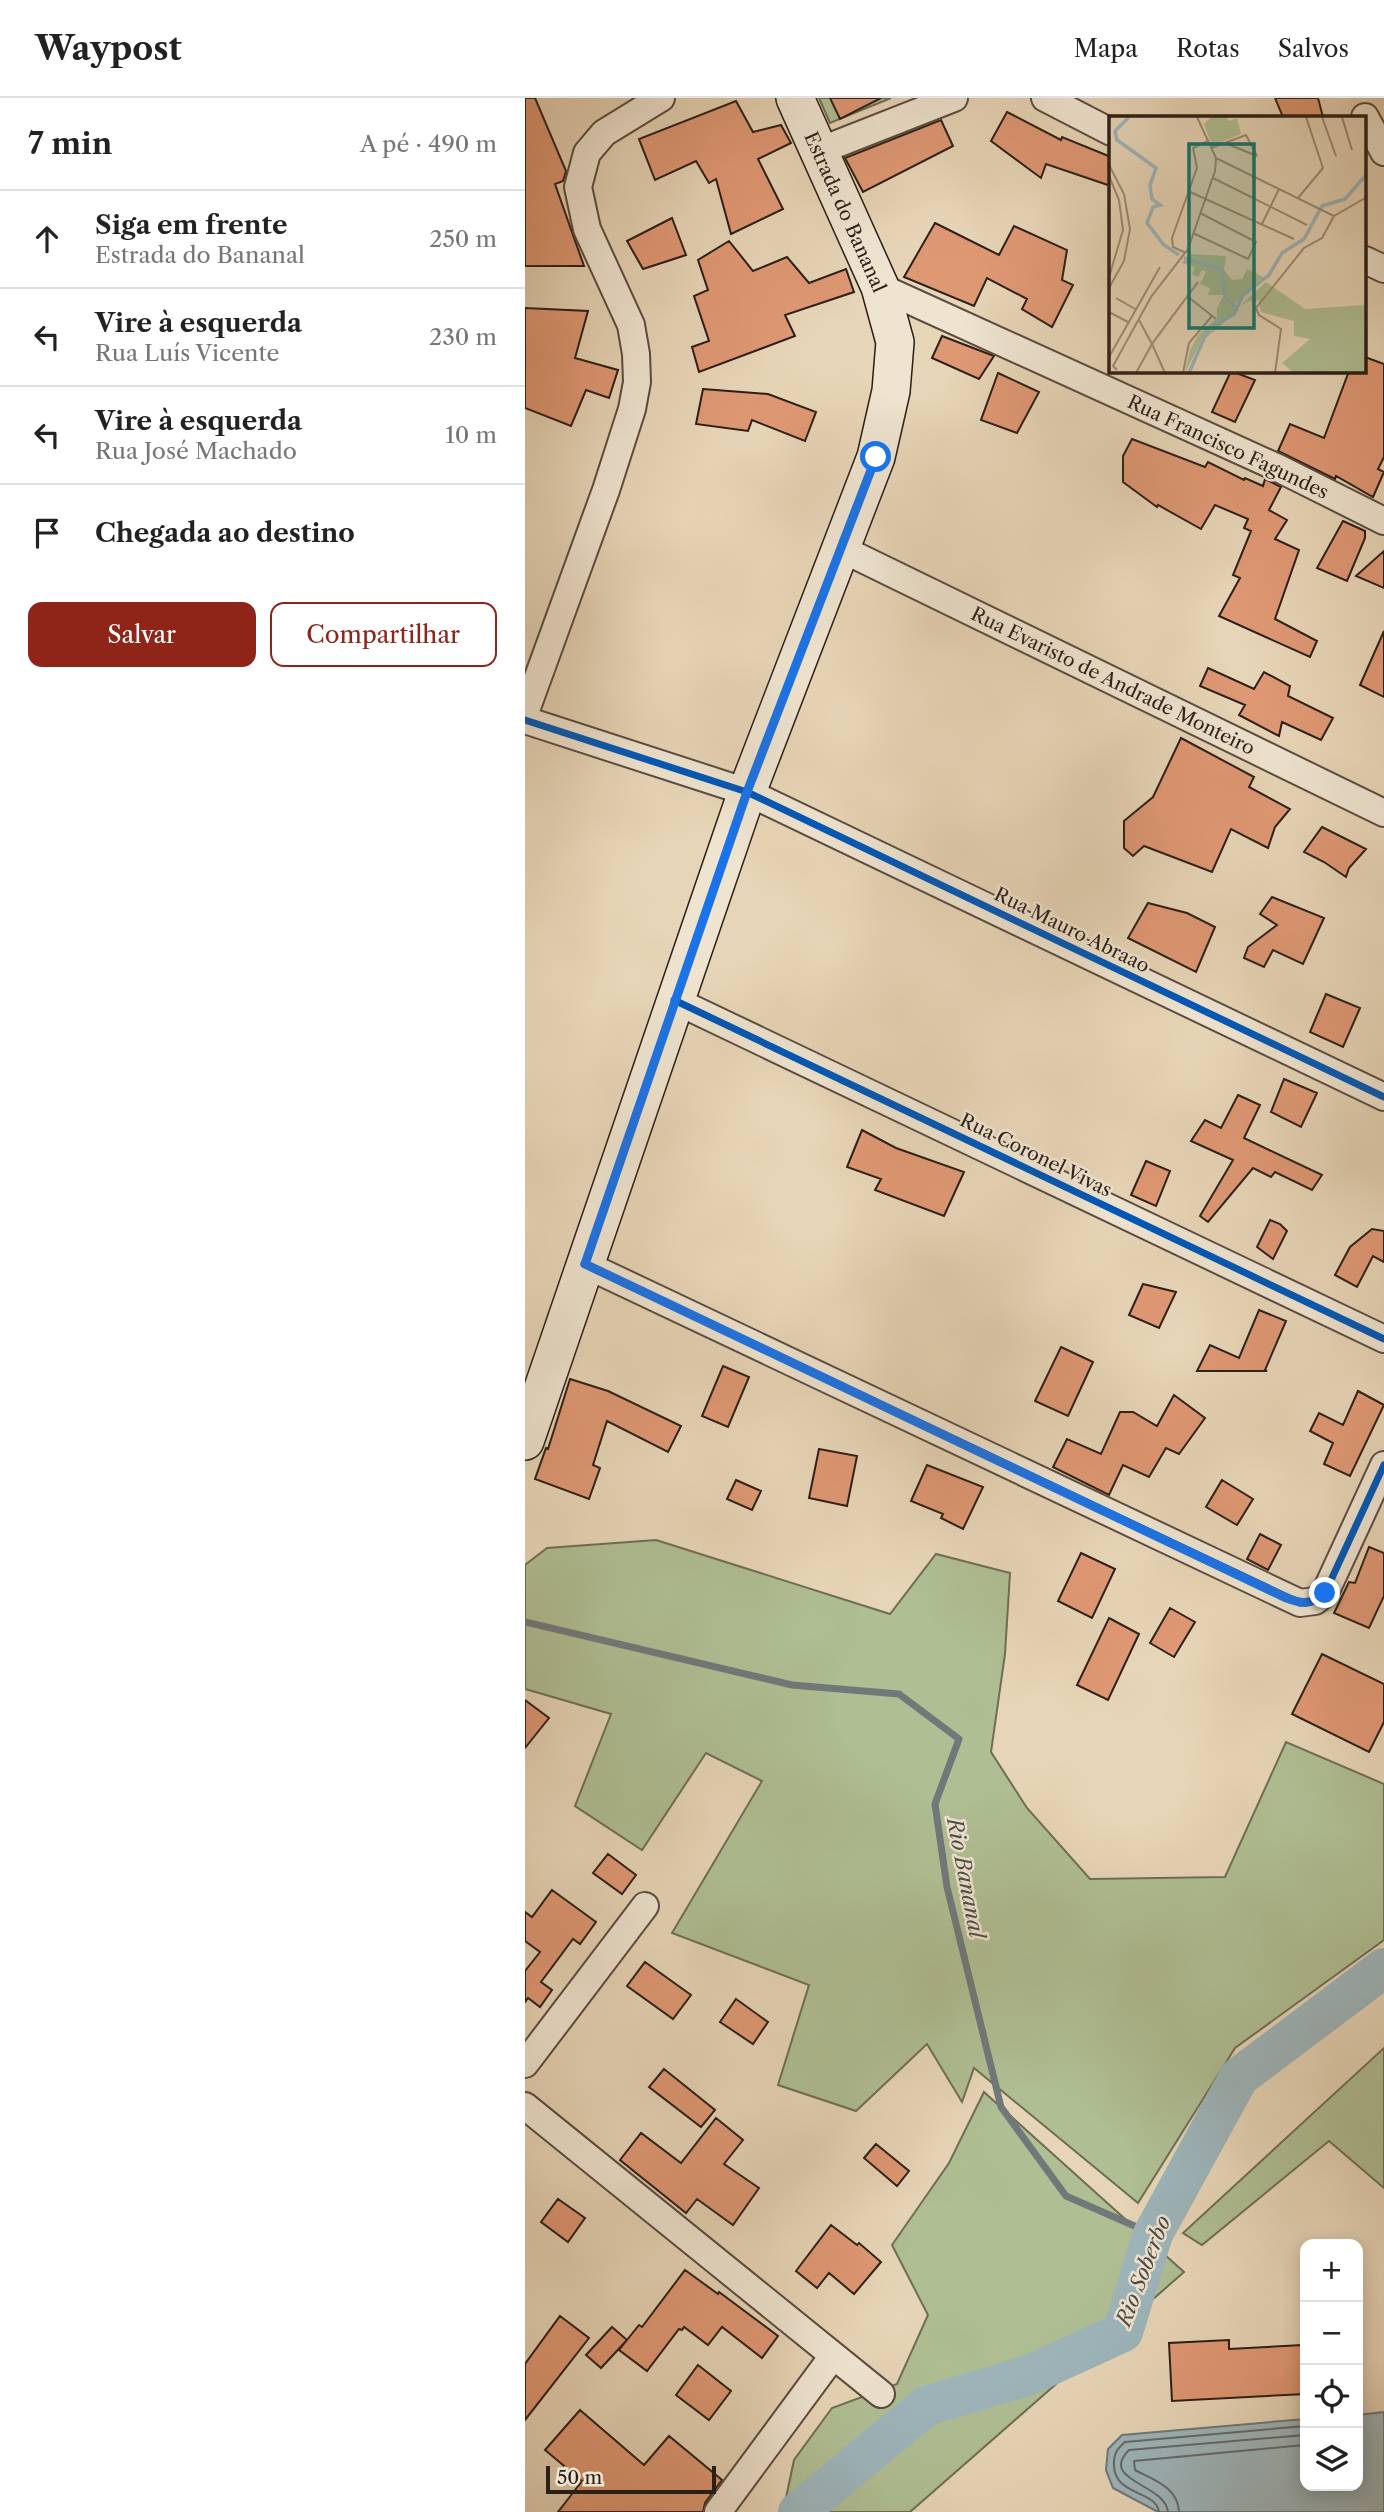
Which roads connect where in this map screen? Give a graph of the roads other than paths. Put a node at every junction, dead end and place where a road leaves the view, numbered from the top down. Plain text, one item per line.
1 (660, 98) edge
2 (795, 98) edge
3 (954, 98) edge
4 (1045, 98) edge
5 (1354, 98) edge
6 (1364, 116) edge
7 (1367, 121) edge
8 (1109, 131) edge
9 (819, 151) junction
10 (1384, 152) edge
11 (1367, 261) edge
12 (1384, 269) edge
13 (880, 287) junction
14 (1384, 521) edge
15 (842, 548) junction
16 (525, 713) edge
17 (525, 720) edge
18 (747, 792) junction
19 (1384, 813) edge
20 (674, 1000) junction
21 (1384, 1097) edge
22 (585, 1264) junction
23 (1384, 1339) edge
24 (525, 1441) edge
25 (1384, 1465) edge
26 (645, 1906) dead end
27 (525, 2064) edge
28 (525, 2106) edge
29 (833, 2356) junction
30 (881, 2394) dead end
31 (718, 2512) edge

1 - 16 street
2 - 9 main road, Estrada do Bananal
3 - 9 street
4 - 8 street
5 - 6 street
7 - 10 street
9 - 13 main road, Estrada do Bananal
11 - 12 street
13 - 14 street, Rua Francisco Fagundes
13 - 15 main road, Estrada do Bananal
15 - 18 main road, Estrada do Bananal
15 - 19 street, Rua Evaristo de Andrade Monteiro
17 - 18 street, Rua Mauro Abraao
18 - 20 main road, Estrada do Bananal
18 - 21 street, Rua Mauro Abraao
20 - 22 main road, Estrada do Bananal
20 - 23 street, Rua Coronel Vivas
22 - 24 main road, Estrada do Bananal
22 - 25 street
26 - 27 street
28 - 29 street
29 - 30 street
29 - 31 street

